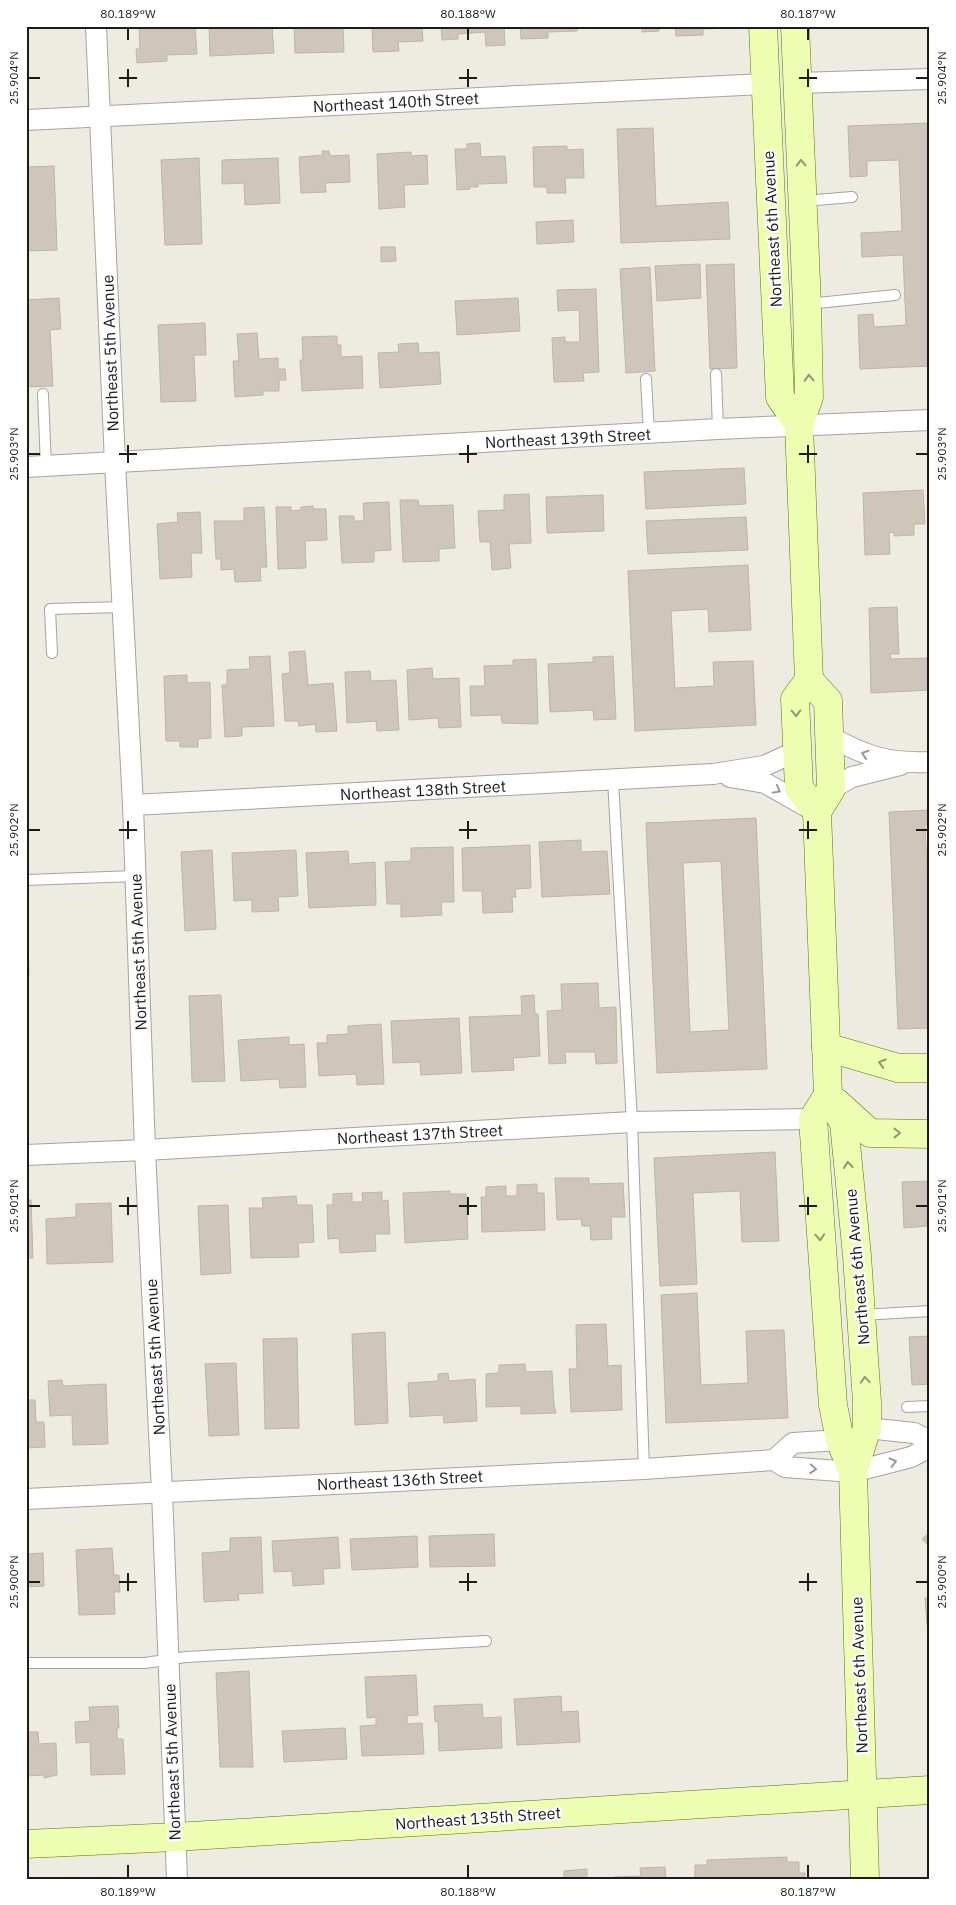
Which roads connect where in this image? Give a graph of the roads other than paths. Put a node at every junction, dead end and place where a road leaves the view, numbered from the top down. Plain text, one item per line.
1 (96, 26) edge
2 (763, 26) edge
3 (785, 26) edge
4 (795, 26) edge
5 (796, 54) junction
6 (930, 78) edge
7 (797, 83) junction
8 (766, 84) junction
9 (100, 116) junction
10 (26, 120) edge
11 (852, 197) dead end
12 (803, 201) junction
13 (895, 295) dead end
14 (808, 304) junction
15 (716, 374) dead end
16 (646, 379) dead end
17 (43, 394) dead end
18 (930, 420) edge
19 (799, 425) junction
20 (718, 429) junction
21 (649, 433) junction
22 (115, 463) junction
23 (46, 466) junction
24 (26, 467) edge
25 (123, 608) junction
26 (52, 653) dead end
27 (809, 680) junction
28 (829, 736) junction
29 (797, 751) junction
30 (930, 762) edge
31 (905, 764) junction
32 (713, 774) junction
33 (613, 780) junction
34 (831, 789) junction
35 (133, 804) junction
36 (817, 812) junction
37 (135, 876) junction
38 (26, 880) edge
39 (826, 1047) junction
40 (930, 1068) edge
41 (828, 1095) junction
42 (813, 1118) junction
43 (632, 1122) junction
44 (930, 1134) edge
45 (145, 1150) junction
46 (26, 1155) edge
47 (930, 1311) edge
48 (861, 1316) junction
49 (930, 1406) edge
50 (908, 1407) dead end
51 (867, 1428) junction
52 (840, 1440) junction
53 (930, 1441) edge
54 (930, 1446) edge
55 (774, 1460) junction
56 (644, 1469) junction
57 (853, 1472) junction
58 (162, 1492) junction
59 (26, 1499) edge
60 (486, 1641) dead end
61 (169, 1659) junction
62 (26, 1663) edge
63 (930, 1790) edge
64 (862, 1793) junction
65 (175, 1837) junction
66 (26, 1844) edge
67 (177, 1879) edge
68 (865, 1879) edge

1 - 9 street, Northeast 5th Avenue
2 - 8 main road, Northeast 6th Avenue
3 - 5 main road
4 - 5 main road, Northeast 6th Avenue
5 - 7 main road, Northeast 6th Avenue
6 - 7 street
12 -> 7 main road, Northeast 6th Avenue
8 - 9 street, Northeast 140th Street
8 - 19 main road, Northeast 6th Avenue
9 - 10 street, Northeast 140th Street
9 - 22 street, Northeast 5th Avenue
11 - 12 lane
12 - 14 main road, Northeast 6th Avenue
13 - 14 lane
19 -> 14 main road, Northeast 6th Avenue
15 - 20 lane
16 - 21 lane
17 - 23 lane
18 - 19 street, Northeast 139th Street
19 - 20 street, Northeast 139th Street
19 - 27 main road, Northeast 6th Avenue
20 - 21 street, Northeast 139th Street
21 - 22 street, Northeast 139th Street
22 - 23 street, Northeast 139th Street
22 - 25 street, Northeast 5th Avenue
23 - 24 street, Northeast 139th Street
25 - 26 lane
25 - 35 street, Northeast 5th Avenue
27 - 28 main road
27 -> 29 main road
31 -> 28 street
28 - 34 main road
29 - 32 street, Northeast 138th Street
29 - 36 main road
30 - 31 street
31 - 34 street
32 - 33 street, Northeast 138th Street
32 -> 36 street, Northeast 138th Street
33 - 35 street, Northeast 138th Street
33 - 43 lane
34 - 36 main road
35 - 37 street, Northeast 5th Avenue
36 - 39 main road, Northeast 6th Avenue
37 - 38 lane
37 - 45 street, Northeast 5th Avenue
40 -> 39 main road
39 - 41 main road, Northeast 6th Avenue
41 - 42 main road
41 -> 44 main road
48 -> 41 main road, Northeast 6th Avenue
42 - 43 street, Northeast 137th Street
42 -> 52 main road, Northeast 6th Avenue
43 - 45 street, Northeast 137th Street
43 - 56 lane
45 - 46 street, Northeast 137th Street
45 - 58 street, Northeast 5th Avenue
47 - 48 lane
51 -> 48 main road, Northeast 6th Avenue
49 - 50 lane
51 - 53 street
51 - 57 main road, Northeast 6th Avenue
52 - 55 street
52 - 57 main road, Northeast 6th Avenue
57 -> 54 street, Northeast 136th Street
55 - 56 street, Northeast 136th Street
55 -> 57 street, Northeast 136th Street
56 - 58 street, Northeast 136th Street
57 - 64 main road, Northeast 6th Avenue
58 - 59 street, Northeast 136th Street
58 - 61 street, Northeast 5th Avenue
60 - 61 lane
61 - 62 lane
61 - 65 street, Northeast 5th Avenue
63 - 64 main road, Northeast 135th Street
64 - 65 main road, Northeast 135th Street
64 - 68 main road, Northeast 6th Avenue
65 - 66 main road, Northeast 135th Street
65 - 67 street, Northeast 5th Avenue

